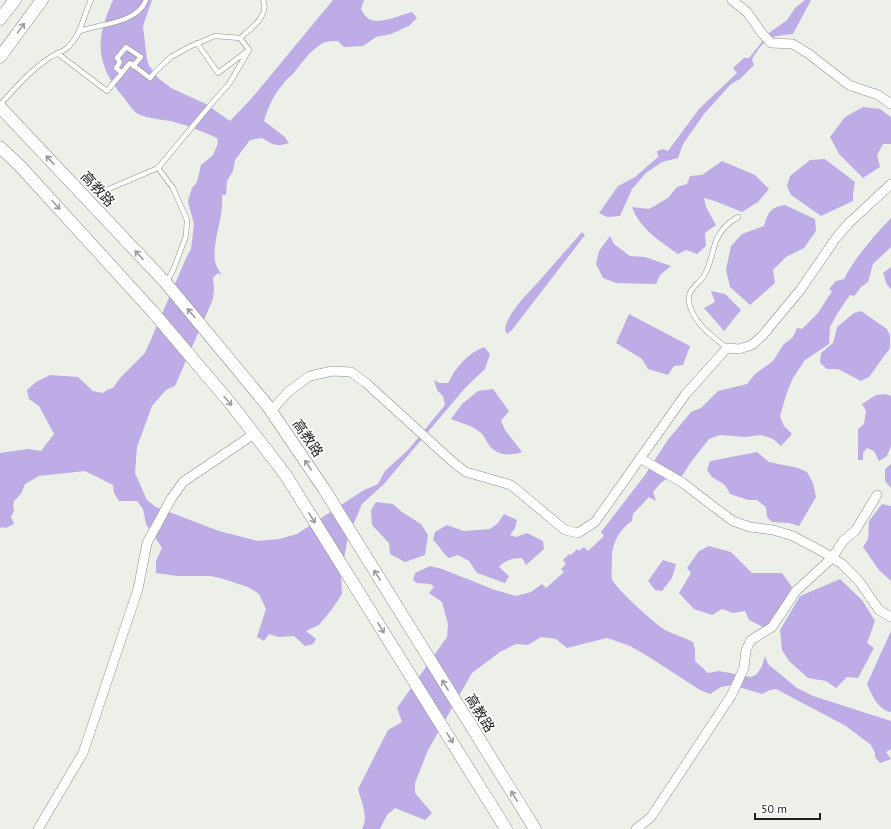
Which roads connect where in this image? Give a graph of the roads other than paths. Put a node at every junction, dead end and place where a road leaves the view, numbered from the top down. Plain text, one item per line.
1 (15, 0) edge
2 (42, 0) edge
3 (91, 0) edge
4 (146, 0) edge
5 (263, 0) edge
6 (732, 0) edge
7 (0, 19) edge
8 (80, 31) junction
9 (240, 38) junction
10 (197, 43) junction
11 (249, 50) junction
12 (57, 53) junction
13 (0, 57) edge
14 (134, 66) junction
15 (122, 73) junction
16 (891, 104) edge
17 (0, 106) edge
18 (0, 147) edge
19 (158, 168) junction
20 (891, 184) edge
21 (104, 191) dead end
22 (738, 217) dead end
23 (166, 283) junction
24 (727, 348) junction
25 (271, 411) junction
26 (254, 434) junction
27 (640, 458) junction
28 (878, 495) dead end
29 (832, 558) junction
30 (891, 617) edge
31 (38, 829) edge
32 (506, 829) edge
33 (535, 829) edge
34 (636, 829) edge

1 - 7 main road
13 -> 2 main road
3 - 8 lane
4 - 8 lane
5 - 9 lane
6 - 16 street
8 - 12 lane
9 - 10 lane
9 - 11 lane
10 - 11 lane
10 - 14 lane
11 - 19 lane
12 - 15 lane
12 - 17 lane
14 - 15 lane
14 - 15 lane
23 -> 17 main road, 高教路
18 -> 26 main road
19 - 21 lane
19 - 23 lane
20 - 24 street
22 - 24 lane
25 -> 23 main road, 高教路
24 - 27 street
25 - 27 street
33 -> 25 main road, 高教路
26 - 31 street
26 -> 32 main road
27 - 29 street
28 - 29 street
29 - 30 street
29 - 34 street

